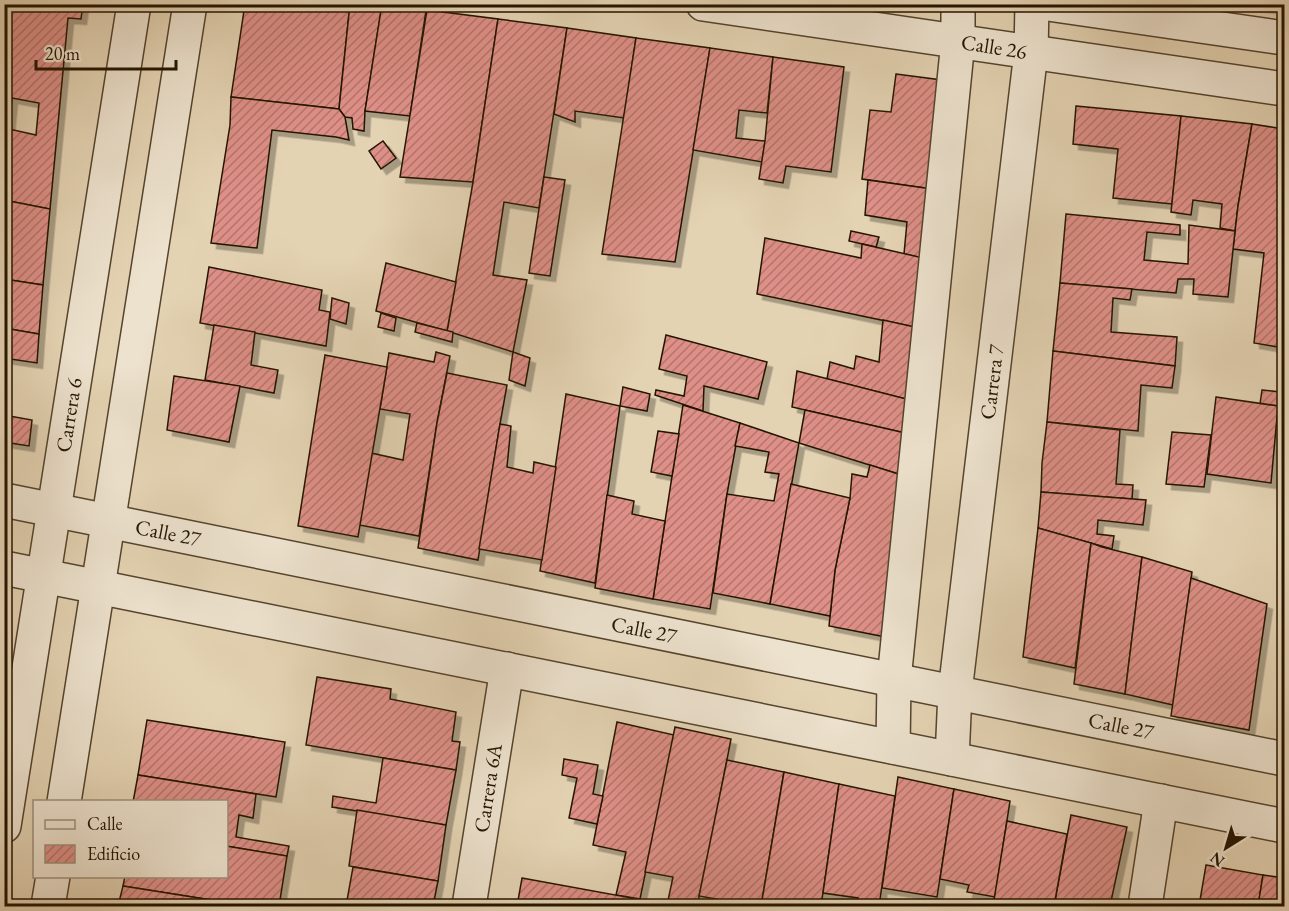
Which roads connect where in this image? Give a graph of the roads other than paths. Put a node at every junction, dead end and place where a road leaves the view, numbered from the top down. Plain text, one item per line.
1 (134, 4) edge
2 (190, 4) edge
3 (703, 4) edge
4 (958, 4) edge
5 (1032, 4) edge
6 (1048, 4) edge
7 (1284, 38) edge
8 (958, 41) junction
9 (1031, 52) junction
10 (1284, 89) edge
11 (4, 500) edge
12 (54, 510) junction
13 (109, 521) junction
14 (4, 568) edge
15 (44, 576) junction
16 (98, 587) junction
17 (507, 669) junction
18 (894, 680) junction
19 (955, 692) junction
20 (893, 747) junction
21 (952, 759) junction
22 (1284, 759) edge
23 (64, 800) edge
24 (1161, 801) junction
25 (4, 826) edge
26 (1284, 826) edge
27 (53, 878) edge
28 (48, 906) edge
29 (469, 906) edge
30 (1145, 906) edge

1 - 12 street, Carrera 6
2 - 13 street
3 - 8 street, Calle 26
4 - 8 street
5 - 9 street, Carrera 7
6 - 7 street
8 - 9 street, Calle 26
8 - 18 street
9 - 10 street, Calle 26
9 - 19 street, Carrera 7
11 - 12 street, Calle 27
12 - 13 street, Calle 27
12 - 15 street, Carrera 6
13 - 16 street
13 - 18 street, Calle 27
14 - 15 street
15 - 16 street
15 - 25 street, Carrera 6
16 - 17 street
16 - 23 street
17 - 20 street
17 - 29 street, Carrera 6A
18 - 19 street, Calle 27
18 - 20 street
19 - 21 street, Carrera 7
19 - 22 street, Calle 27
20 - 21 street
21 - 24 street
24 - 26 street
24 - 30 street
27 - 28 street

